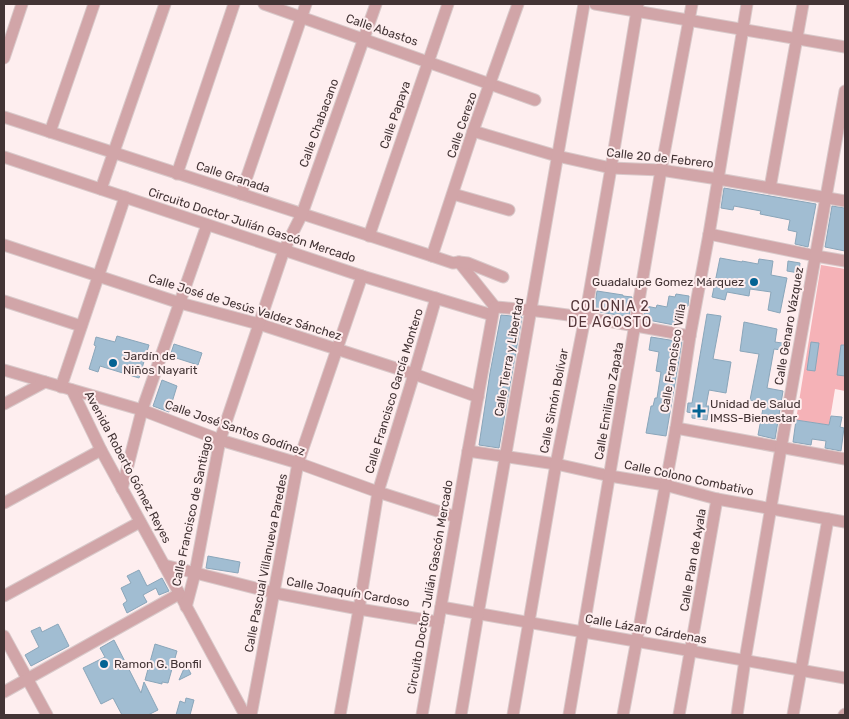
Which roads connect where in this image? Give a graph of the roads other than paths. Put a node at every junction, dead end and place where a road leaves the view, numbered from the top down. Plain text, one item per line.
1 (22, 4) edge
2 (94, 4) edge
3 (165, 4) edge
4 (234, 4) edge
5 (264, 4) edge
6 (306, 4) edge
7 (376, 4) edge
8 (448, 4) edge
9 (518, 4) edge
10 (584, 4) edge
11 (595, 4) edge
12 (692, 4) edge
13 (747, 4) edge
14 (803, 4) edge
15 (637, 8) edge
16 (301, 17) junction
17 (689, 20) junction
18 (742, 30) junction
19 (364, 39) junction
20 (797, 39) junction
21 (845, 47) edge
22 (4, 58) edge
23 (428, 61) junction
24 (491, 83) junction
25 (845, 91) edge
26 (535, 100) dead end
27 (4, 117) edge
28 (473, 131) junction
29 (50, 132) junction
30 (114, 153) junction
31 (558, 156) junction
32 (4, 157) edge
33 (611, 168) junction
34 (661, 170) junction
35 (178, 174) junction
36 (718, 178) junction
37 (770, 188) junction
38 (101, 189) junction
39 (241, 194) junction
40 (453, 194) junction
41 (125, 197) junction
42 (826, 197) junction
43 (845, 201) edge
44 (509, 210) dead end
45 (302, 214) junction
46 (207, 225) junction
47 (709, 234) junction
48 (369, 236) junction
49 (4, 245) edge
50 (284, 250) junction
51 (432, 256) junction
52 (816, 256) junction
53 (845, 261) edge
54 (456, 262) junction
55 (98, 276) junction
56 (362, 276) junction
57 (502, 277) dead end
58 (436, 298) junction
59 (4, 301) edge
60 (180, 303) junction
61 (531, 310) junction
62 (494, 311) junction
63 (585, 318) junction
64 (259, 324) junction
65 (81, 326) junction
66 (636, 326) junction
67 (690, 336) junction
68 (337, 350) junction
69 (4, 370) edge
70 (414, 374) junction
71 (45, 382) junction
72 (67, 388) junction
73 (478, 397) junction
74 (4, 404) edge
75 (142, 410) junction
76 (676, 428) junction
77 (220, 440) junction
78 (781, 448) junction
79 (100, 450) junction
80 (468, 451) junction
81 (505, 456) junction
82 (845, 459) edge
83 (298, 464) junction
84 (556, 464) junction
85 (610, 476) junction
86 (665, 485) junction
87 (122, 489) junction
88 (378, 492) junction
89 (717, 499) junction
90 (4, 503) edge
91 (771, 509) junction
92 (456, 517) junction
93 (828, 519) junction
94 (140, 522) junction
95 (845, 522) edge
96 (164, 565) junction
97 (195, 573) junction
98 (275, 593) junction
99 (179, 594) junction
100 (4, 596) edge
101 (186, 607) junction
102 (441, 607) junction
103 (360, 609) junction
104 (478, 614) junction
105 (438, 622) junction
106 (529, 622) junction
107 (584, 632) junction
108 (4, 636) edge
109 (636, 641) junction
110 (691, 651) junction
111 (744, 660) junction
112 (801, 670) junction
113 (845, 678) edge
114 (27, 679) junction
115 (4, 692) edge
116 (47, 715) edge
117 (245, 715) edge
118 (251, 715) edge
119 (340, 715) edge
120 (422, 715) edge
121 (462, 715) edge
122 (513, 715) edge
123 (569, 715) edge
124 (623, 715) edge
125 (679, 715) edge
126 (737, 715) edge
127 (793, 715) edge

1 - 22 street
2 - 29 street
3 - 30 street
4 - 35 street
5 - 16 street, Calle Abastos
6 - 16 street
7 - 19 street, Calle Chabacano
8 - 23 street, Calle Papaya
9 - 24 street, Calle Cerezo
10 - 31 street, Calle Tierra y Libertad
11 - 15 street
12 - 17 street, Calle Emiliano Zapata
13 - 18 street, Calle Francisco Villa
14 - 20 street
15 - 17 street
15 - 33 street, Calle Simón Bolívar
16 - 19 street, Calle Abastos
16 - 39 street
17 - 18 street
17 - 34 street, Calle Emiliano Zapata
18 - 20 street
18 - 36 street, Calle Francisco Villa
19 - 23 street, Calle Abastos
19 - 45 street, Calle Chabacano
20 - 21 street
20 - 37 street
23 - 24 street, Calle Abastos
23 - 48 street, Calle Papaya
24 - 26 street, Calle Abastos
24 - 28 street, Calle Cerezo
25 - 42 street, Calle Genaro Vázquez
27 - 29 street, Calle Granada
28 - 31 street, Calle 20 de Febrero
28 - 40 street, Calle Cerezo
29 - 30 street, Calle Granada
30 - 35 street, Calle Granada
30 - 38 street
31 - 33 street, Calle 20 de Febrero
31 - 61 street, Calle Tierra y Libertad
32 - 38 street, Circuito Doctor Julián Gascón Mercado
33 - 34 street, Calle 20 de Febrero
33 - 63 street, Calle Simón Bolívar
34 - 36 street, Calle 20 de Febrero
34 - 66 street, Calle Emiliano Zapata
35 - 39 street, Calle Granada
36 - 37 street, Calle 20 de Febrero
36 - 47 street, Calle Francisco Villa
37 - 42 street, Calle 20 de Febrero
38 - 41 street, Circuito Doctor Julián Gascón Mercado
39 - 45 street, Calle Granada
40 - 44 street
40 - 51 street, Calle Cerezo
41 - 46 street, Circuito Doctor Julián Gascón Mercado
41 - 55 street
42 - 43 street, Calle 20 de Febrero
42 - 52 street, Calle Genaro Vázquez
45 - 48 street, Calle Granada
45 - 50 street, Calle Chabacano
46 - 50 street, Circuito Doctor Julián Gascón Mercado
46 - 60 street
47 - 52 street
47 - 67 street, Calle Francisco Villa
48 - 51 street, Calle Granada
49 - 55 street, Calle José de Jesús Valdez Sánchez
50 - 56 street, Circuito Doctor Julián Gascón Mercado
50 - 64 street, Calle Francisco de Santiago
51 - 54 street, Calle Granada
52 - 53 street
52 - 78 street, Calle Genaro Vázquez
54 - 57 street, Calle Granada
54 - 62 street
55 - 60 street, Calle José de Jesús Valdez Sánchez
55 - 65 street
56 - 58 street, Circuito Doctor Julián Gascón Mercado
56 - 68 street, Calle Pascual Villanueva Paredes
58 - 62 street, Circuito Doctor Julián Gascón Mercado
58 - 70 street, Calle Francisco García Montero
59 - 65 street
60 - 64 street, Calle José de Jesús Valdez Sánchez
60 - 75 street
61 - 62 street
61 - 63 street
61 - 81 street, Calle Tierra y Libertad
62 - 73 street, Circuito Doctor Julián Gascón Mercado
63 - 66 street
63 - 84 street, Calle Simón Bolívar
64 - 68 street, Calle José de Jesús Valdez Sánchez
64 - 77 street, Calle Francisco de Santiago
65 - 72 street
66 - 67 street
66 - 85 street, Calle Emiliano Zapata
67 - 76 street, Calle Francisco Villa
68 - 70 street, Calle José de Jesús Valdez Sánchez
68 - 83 street, Calle Pascual Villanueva Paredes
69 - 71 street, Calle José Santos Godínez
70 - 73 street, Calle José de Jesús Valdez Sánchez
70 - 88 street, Calle Francisco García Montero
71 - 72 street, Calle José Santos Godínez
71 - 74 street
72 - 75 street, Calle José Santos Godínez
72 - 79 street, Avenida Roberto Gómez Reyes
73 - 80 street, Circuito Doctor Julián Gascón Mercado
75 - 77 street, Calle José Santos Godínez
75 - 87 street
76 - 78 street
76 - 86 street, Calle Francisco Villa
77 - 83 street, Calle José Santos Godínez
77 - 97 street, Calle Francisco de Santiago
78 - 82 street
78 - 91 street, Calle Genaro Vázquez
79 - 87 street, Avenida Roberto Gómez Reyes
79 - 90 street
80 - 81 street, Calle Colono Combativo
80 - 92 street, Circuito Doctor Julián Gascón Mercado
81 - 84 street, Calle Colono Combativo
81 - 104 street, Calle Tierra y Libertad
83 - 88 street, Calle José Santos Godínez
83 - 98 street, Calle Pascual Villanueva Paredes
84 - 85 street, Calle Colono Combativo
84 - 106 street, Calle Simón Bolívar
85 - 86 street, Calle Colono Combativo
85 - 107 street, Calle Emiliano Zapata
86 - 89 street, Calle Colono Combativo
86 - 109 street, Calle Francisco Villa
87 - 94 street, Avenida Roberto Gómez Reyes
88 - 92 street, Calle José Santos Godínez
88 - 103 street, Calle Francisco García Montero
89 - 91 street, Calle Colono Combativo
89 - 110 street, Calle Plan de Ayala
91 - 93 street, Calle Colono Combativo
91 - 111 street, Calle Genaro Vázquez
92 - 102 street, Circuito Doctor Julián Gascón Mercado
93 - 95 street, Calle Colono Combativo
93 - 112 street
94 - 96 street, Avenida Roberto Gómez Reyes
94 - 100 street
96 - 97 street, Calle Joaquín Cardoso
96 - 99 street, Avenida Roberto Gómez Reyes
97 - 98 street, Calle Joaquín Cardoso
97 - 101 street, Calle Francisco de Santiago
98 - 103 street, Calle Joaquín Cardoso
98 - 118 street, Calle Pascual Villanueva Paredes
99 - 101 street, Avenida Roberto Gómez Reyes
99 - 114 street
101 - 117 street, Avenida Roberto Gómez Reyes
102 - 104 street, Calle Lázaro Cárdenas
102 - 105 street, Circuito Doctor Julián Gascón Mercado
103 - 105 street, Calle Joaquín Cardoso
103 - 119 street, Calle Francisco García Montero
104 - 106 street, Calle Lázaro Cárdenas
104 - 121 street, Calle Tierra y Libertad
105 - 120 street, Circuito Doctor Julián Gascón Mercado
106 - 107 street, Calle Lázaro Cárdenas
106 - 122 street, Calle Simón Bolívar
107 - 109 street, Calle Lázaro Cárdenas
107 - 123 street, Calle Emiliano Zapata
108 - 114 street
109 - 110 street, Calle Lázaro Cárdenas
109 - 124 street, Calle Francisco Villa
110 - 111 street, Calle Lázaro Cárdenas
110 - 125 street, Calle Plan de Ayala
111 - 112 street, Calle Lázaro Cárdenas
111 - 126 street, Calle Genaro Vázquez
112 - 113 street, Calle Lázaro Cárdenas
112 - 127 street
114 - 115 street
114 - 116 street

